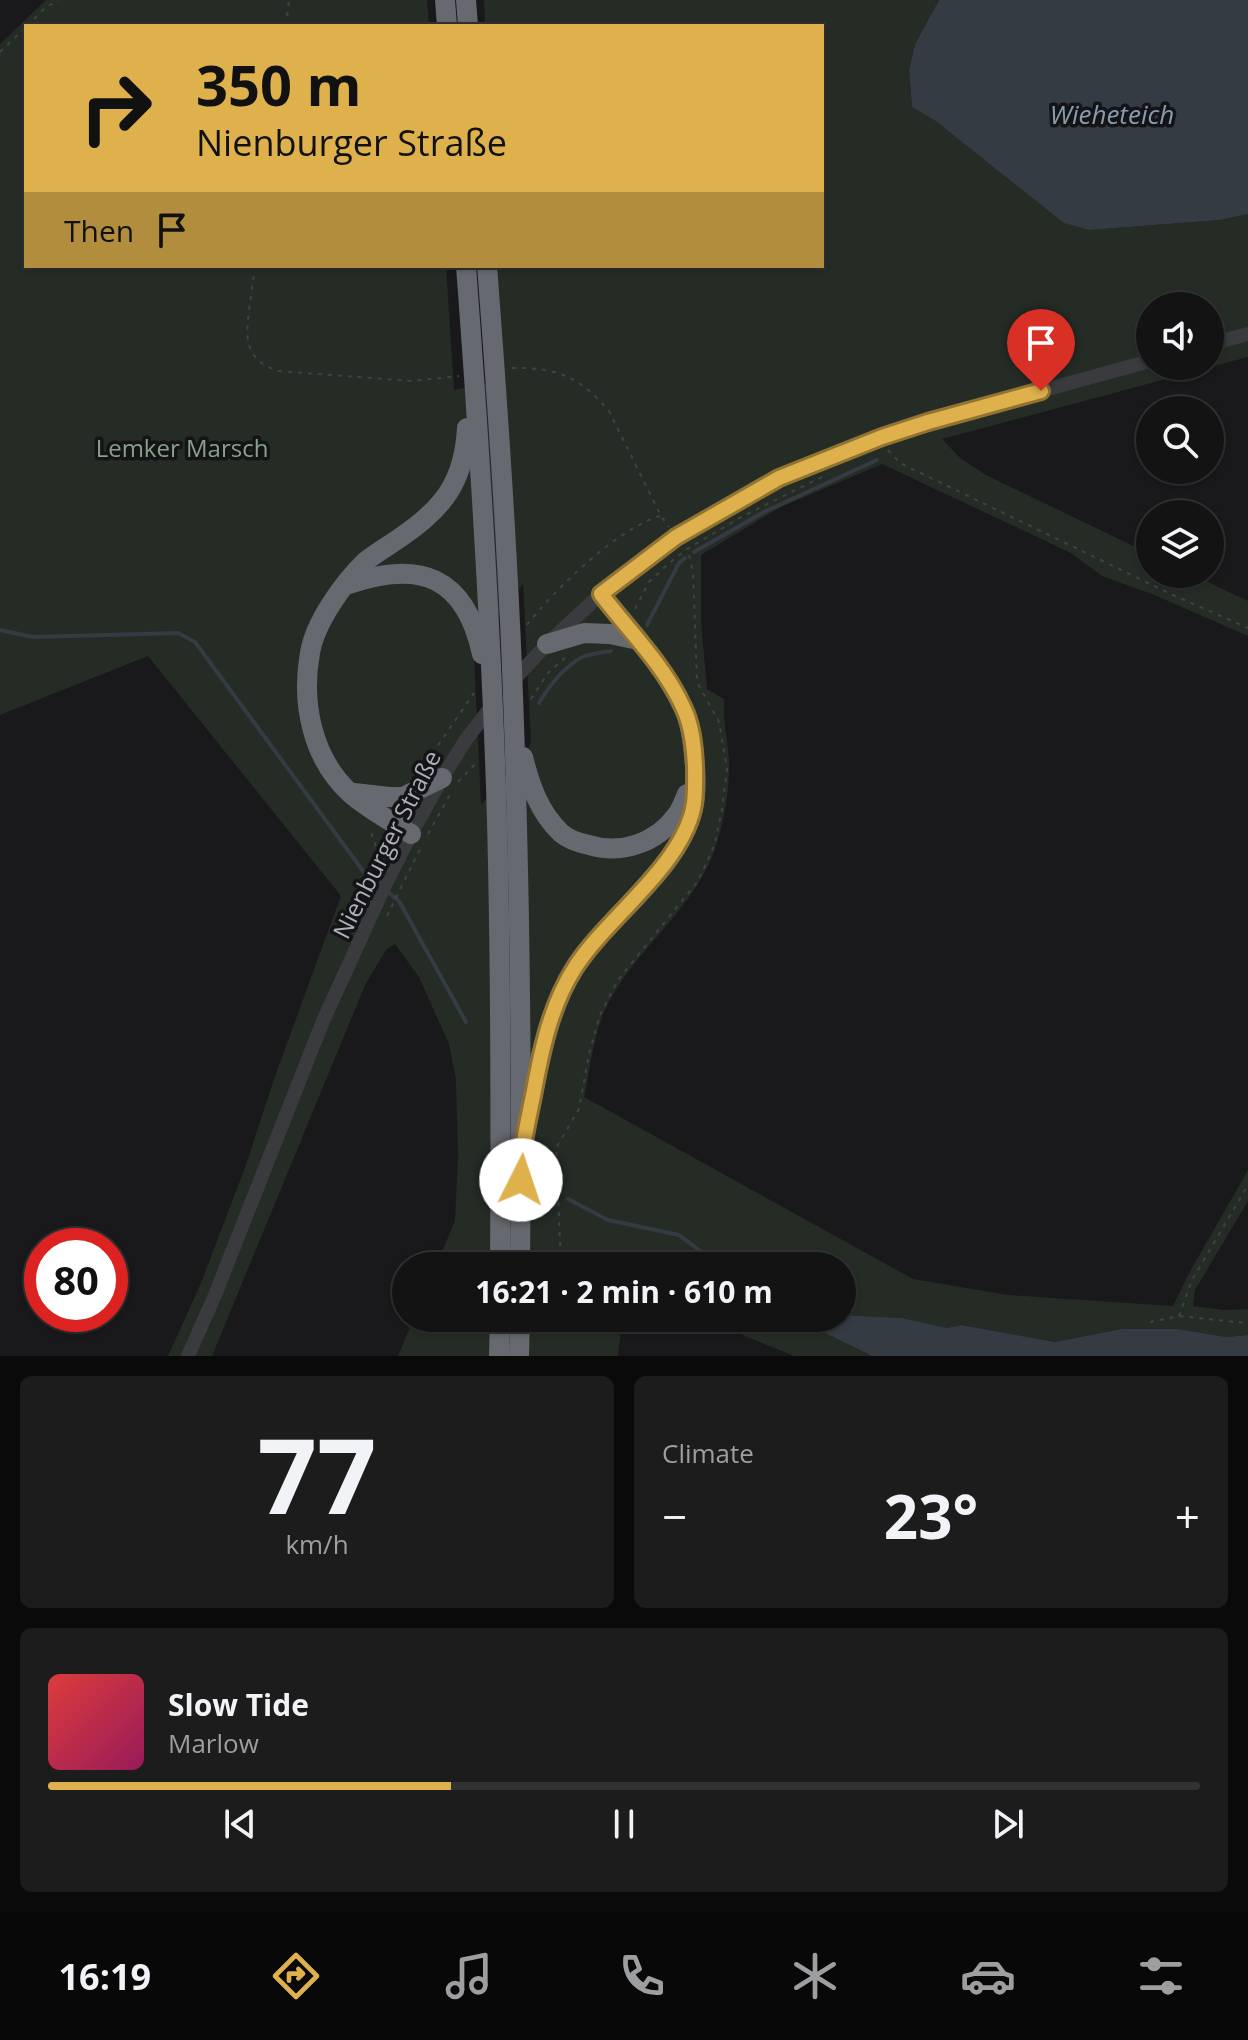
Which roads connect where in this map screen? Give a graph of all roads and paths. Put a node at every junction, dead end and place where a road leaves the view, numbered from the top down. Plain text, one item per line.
1 (58, 0) edge
2 (289, 0) edge
3 (445, 0) edge
4 (466, 0) edge
5 (28, 24) edge
6 (286, 24) edge
7 (447, 24) edge
8 (468, 24) edge
9 (24, 28) edge
10 (0, 52) edge
11 (255, 268) edge
12 (466, 268) edge
13 (487, 268) edge
14 (1248, 334) edge
15 (1224, 340) edge
16 (1136, 365) edge
17 (508, 368) dead end
18 (458, 376) dead end
19 (472, 405) junction
20 (886, 449) dead end
21 (817, 480) dead end
22 (676, 537) junction
23 (345, 586) junction
24 (601, 594) junction
25 (622, 622) junction
26 (1248, 628) edge
27 (484, 632) junction
28 (638, 640) junction
29 (547, 644) junction
30 (575, 651) dead end
31 (521, 705) junction
32 (482, 758) dead end
33 (519, 759) junction
34 (695, 776) junction
35 (442, 778) junction
36 (350, 793) junction
37 (420, 838) junction
38 (374, 873) dead end
39 (367, 888) dead end
40 (390, 893) junction
41 (521, 1151) junction
42 (1248, 1185) edge
43 (500, 1252) edge
44 (520, 1252) edge
45 (1179, 1316) junction
46 (1150, 1322) dead end
47 (1246, 1323) dead end
48 (500, 1332) edge
49 (520, 1332) edge
50 (188, 1356) edge
51 (499, 1356) edge
52 (519, 1356) edge

1 - 5 path
2 - 6 path
3 - 7 highway
4 - 8 highway
9 - 10 path
11 - 18 path
12 - 19 highway
13 - 31 highway
14 - 15 street
16 - 22 street, Nienburger Straße
17 - 22 path
19 - 23 highway
19 - 27 highway
20 - 26 path
21 - 25 path
22 - 24 street, Nienburger Straße
23 - 27 highway
23 - 36 highway
24 - 25 highway
24 - 29 street, Nienburger Straße
25 - 28 highway
27 - 43 highway
28 - 29 highway
28 - 34 highway
29 - 35 street, Nienburger Straße
30 - 31 path
31 - 33 highway
32 - 37 path
33 - 34 highway
33 - 41 highway
34 - 41 highway
35 - 36 highway
35 - 37 street, Nienburger Straße
36 - 37 highway
37 - 40 street, Nienburger Straße
37 - 40 path
38 - 39 path
40 - 50 street, Nienburger Straße
41 - 44 highway
42 - 45 path
45 - 46 path
45 - 47 path
48 - 51 highway
49 - 52 highway

